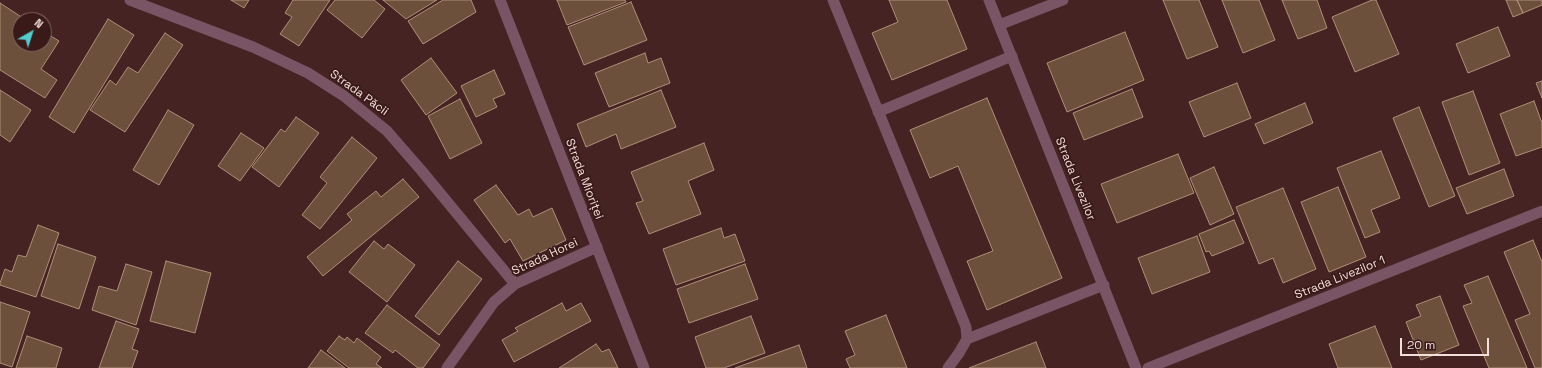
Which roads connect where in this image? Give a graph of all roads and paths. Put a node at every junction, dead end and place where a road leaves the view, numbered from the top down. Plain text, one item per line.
1 (130, 0) edge
2 (500, 0) edge
3 (832, 0) edge
4 (989, 0) edge
5 (1063, 0) edge
6 (999, 25) junction
7 (1012, 56) junction
8 (878, 112) junction
9 (1542, 211) edge
10 (597, 247) junction
11 (515, 284) junction
12 (1104, 285) junction
13 (967, 339) junction
14 (447, 368) edge
15 (644, 368) edge
16 (948, 368) edge
17 (1136, 368) edge
18 (1148, 368) edge

1 - 11 street, Strada Păcii
2 - 10 street, Strada Mioriței
3 - 8 street
4 - 6 street, Strada Livezilor
5 - 6 street
6 - 7 street, Strada Livezilor
7 - 8 street
7 - 12 street, Strada Livezilor
8 - 13 street
9 - 18 street, Strada Livezilor 1
10 - 11 street, Strada Horei
10 - 15 street, Strada Mioriței
11 - 14 street, Strada Horei
12 - 13 street
12 - 17 street, Strada Livezilor
13 - 16 street

